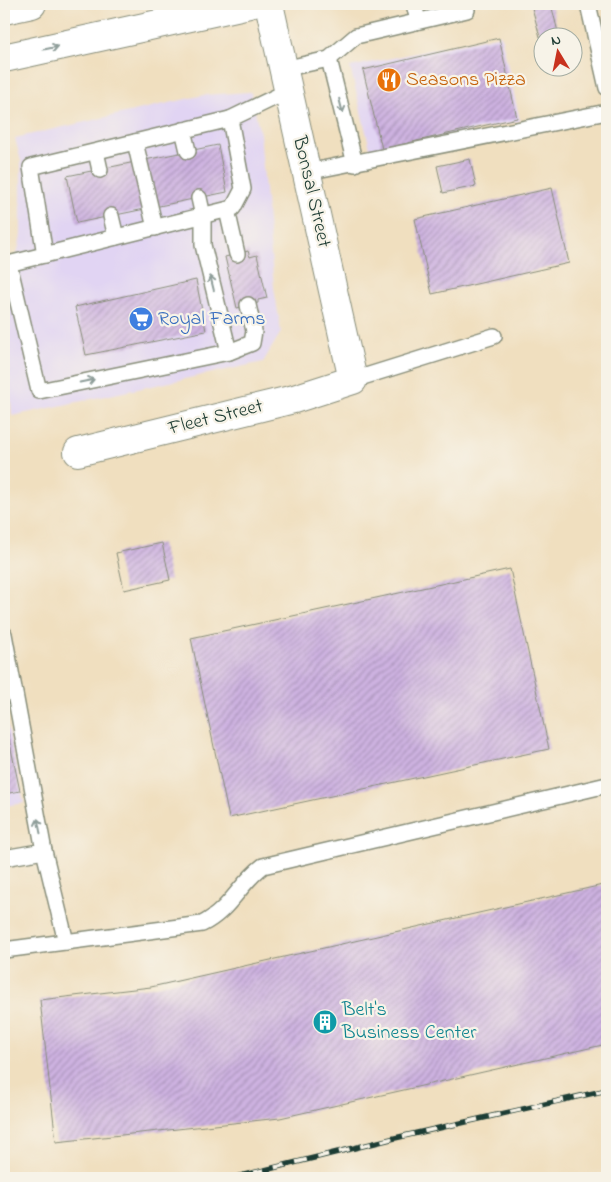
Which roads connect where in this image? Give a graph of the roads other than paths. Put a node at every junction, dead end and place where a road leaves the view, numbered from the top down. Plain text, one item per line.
1 (32, 4) edge
2 (249, 4) edge
3 (268, 4) edge
4 (414, 4) edge
5 (465, 4) edge
6 (588, 4) edge
7 (4, 10) edge
8 (418, 21) junction
9 (4, 58) edge
10 (329, 59) junction
11 (286, 80) junction
12 (607, 88) edge
13 (607, 112) edge
14 (230, 119) junction
15 (183, 130) junction
16 (135, 142) junction
17 (188, 151) dead end
18 (96, 152) junction
19 (356, 164) junction
20 (100, 170) dead end
21 (307, 172) junction
22 (199, 198) dead end
23 (227, 210) junction
24 (111, 216) dead end
25 (204, 216) junction
26 (156, 228) junction
27 (116, 237) junction
28 (237, 254) dead end
29 (45, 255) junction
30 (6, 265) edge
31 (248, 305) dead end
32 (494, 336) dead end
33 (229, 352) junction
34 (353, 380) junction
35 (78, 452) dead end
36 (4, 634) edge
37 (607, 785) edge
38 (44, 850) junction
39 (4, 858) edge
40 (66, 942) junction
41 (4, 950) edge

1 - 7 street
9 -> 2 street
3 - 11 street, Bonsal Street
4 - 8 lane
5 - 8 lane
6 - 12 lane
8 - 10 lane
10 - 11 lane
10 -> 19 lane
11 - 14 lane
11 - 21 street, Bonsal Street
13 - 19 lane
14 - 15 lane
14 - 23 lane
15 - 16 lane
15 - 17 lane
16 - 18 lane
16 - 26 lane
18 - 20 lane
18 - 29 lane
19 - 21 lane
21 - 34 street, Bonsal Street
22 - 25 lane
23 - 25 lane
23 - 28 lane
24 - 27 lane
25 - 26 lane
33 -> 25 lane
26 - 27 lane
27 - 29 lane
29 - 30 lane
30 -> 33 lane
31 - 33 lane
32 - 34 lane
34 - 35 street, Fleet Street
38 -> 36 lane
37 - 40 lane
38 - 39 lane
38 - 40 lane
40 - 41 lane

